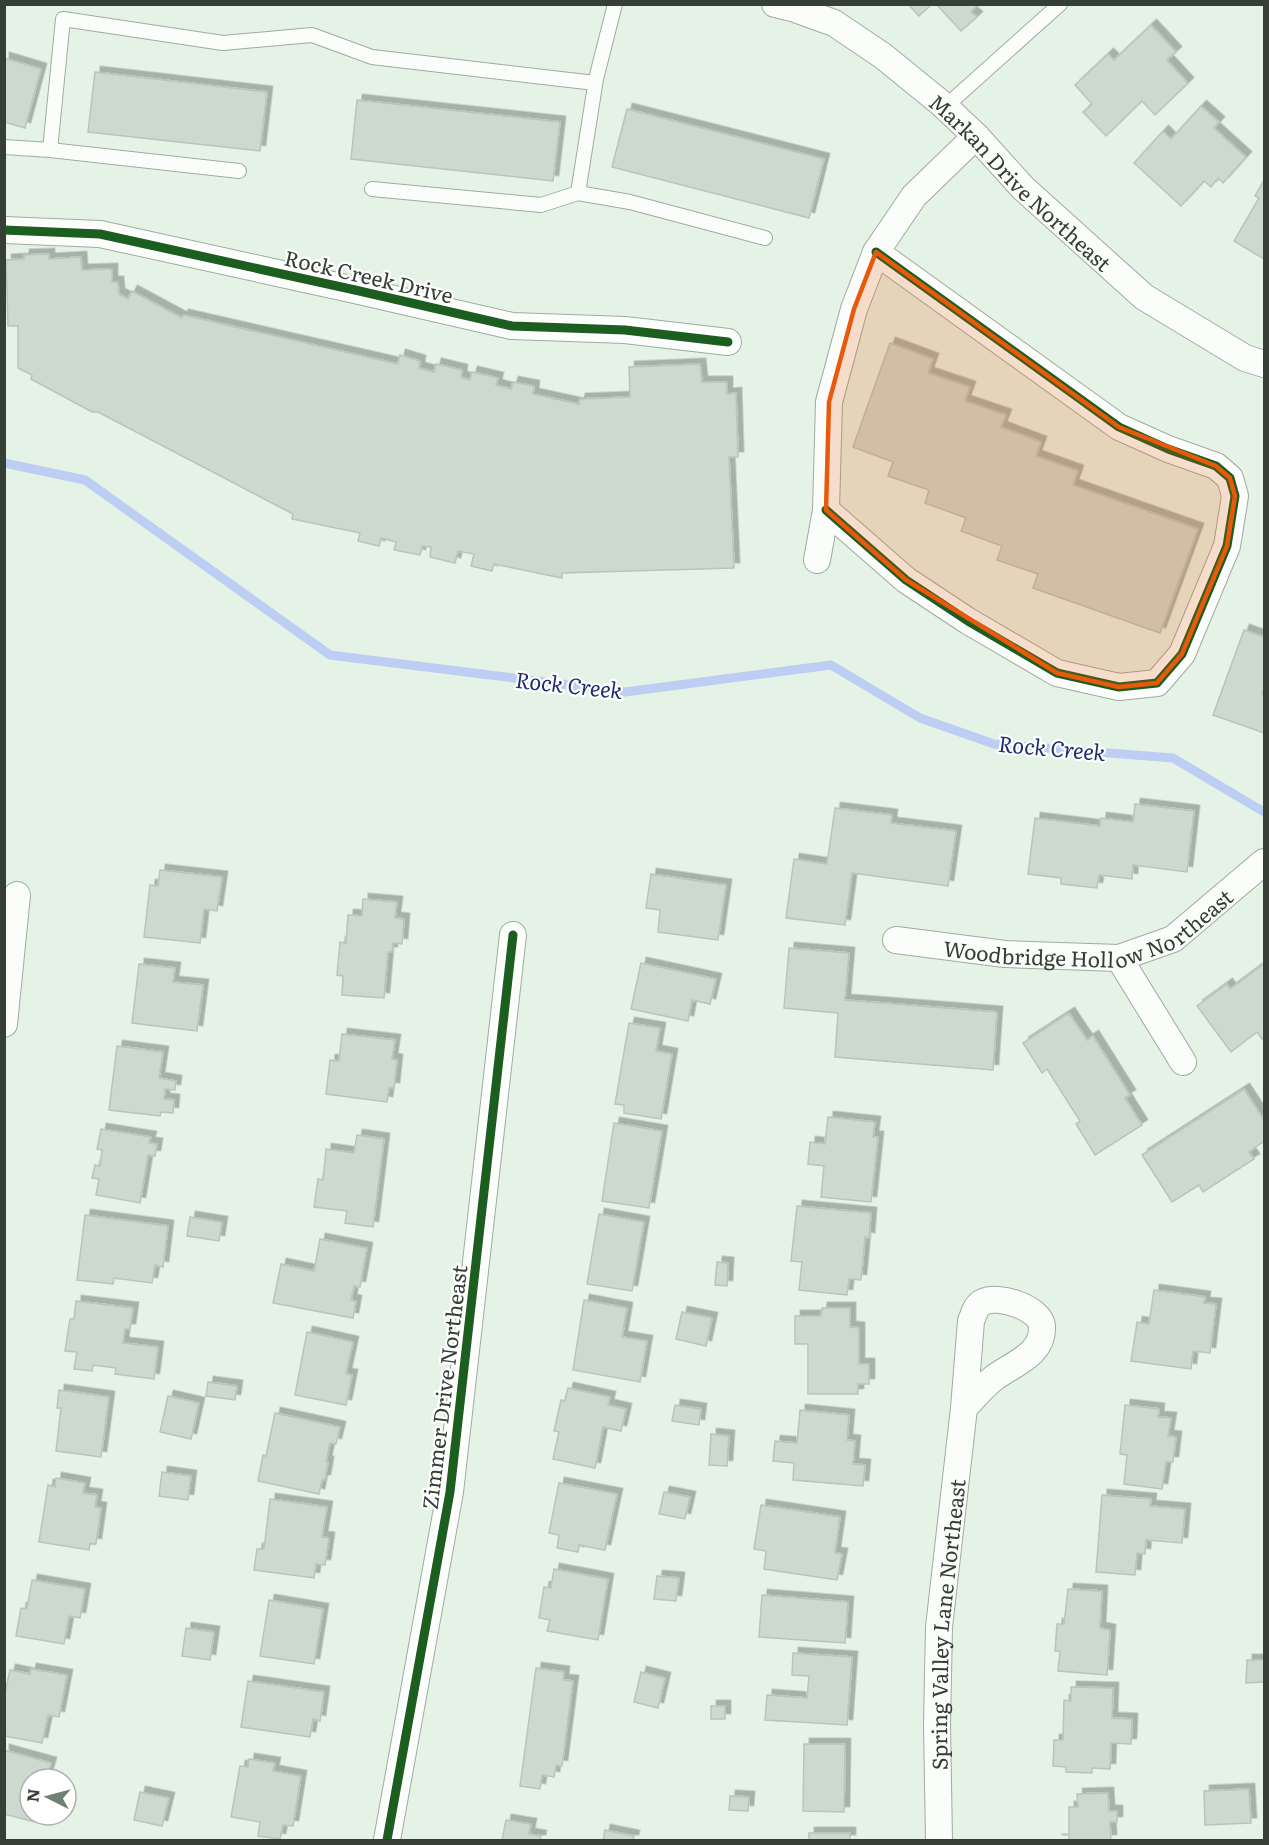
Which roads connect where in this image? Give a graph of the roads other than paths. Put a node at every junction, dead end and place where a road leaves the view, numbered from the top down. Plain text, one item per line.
1 (63, 4) edge
2 (615, 4) edge
3 (1060, 4) edge
4 (790, 6) edge
5 (63, 20) junction
6 (595, 83) junction
7 (945, 107) junction
8 (976, 136) junction
9 (4, 147) edge
10 (50, 150) junction
11 (239, 171) dead end
12 (372, 189) dead end
13 (578, 193) junction
14 (4, 230) edge
15 (765, 237) dead end
16 (876, 252) junction
17 (728, 342) dead end
18 (1264, 364) edge
19 (826, 510) junction
20 (817, 560) dead end
21 (1264, 862) edge
22 (17, 895) dead end
23 (513, 935) dead end
24 (896, 940) dead end
25 (1119, 958) junction
26 (4, 1024) edge
27 (1183, 1062) dead end
28 (964, 1408) dead end
29 (387, 1840) edge
30 (939, 1840) edge

1 - 5 lane
2 - 6 lane
3 - 7 lane
4 - 7 street, Markan Drive Northeast
5 - 6 lane
5 - 10 lane
6 - 13 lane
7 - 8 street, Markan Drive Northeast
8 - 16 street
8 - 18 street, Markan Drive Northeast
9 - 10 lane
10 - 11 lane
12 - 13 lane
13 - 15 lane
14 - 17 street, Rock Creek Drive
16 - 19 street
16 - 19 street
19 - 20 street
21 - 25 street, Woodbridge Hollow Northeast
22 - 26 street
23 - 29 street, Zimmer Drive Northeast
24 - 25 street, Woodbridge Hollow Northeast
25 - 27 street
28 - 30 street, Spring Valley Lane Northeast

